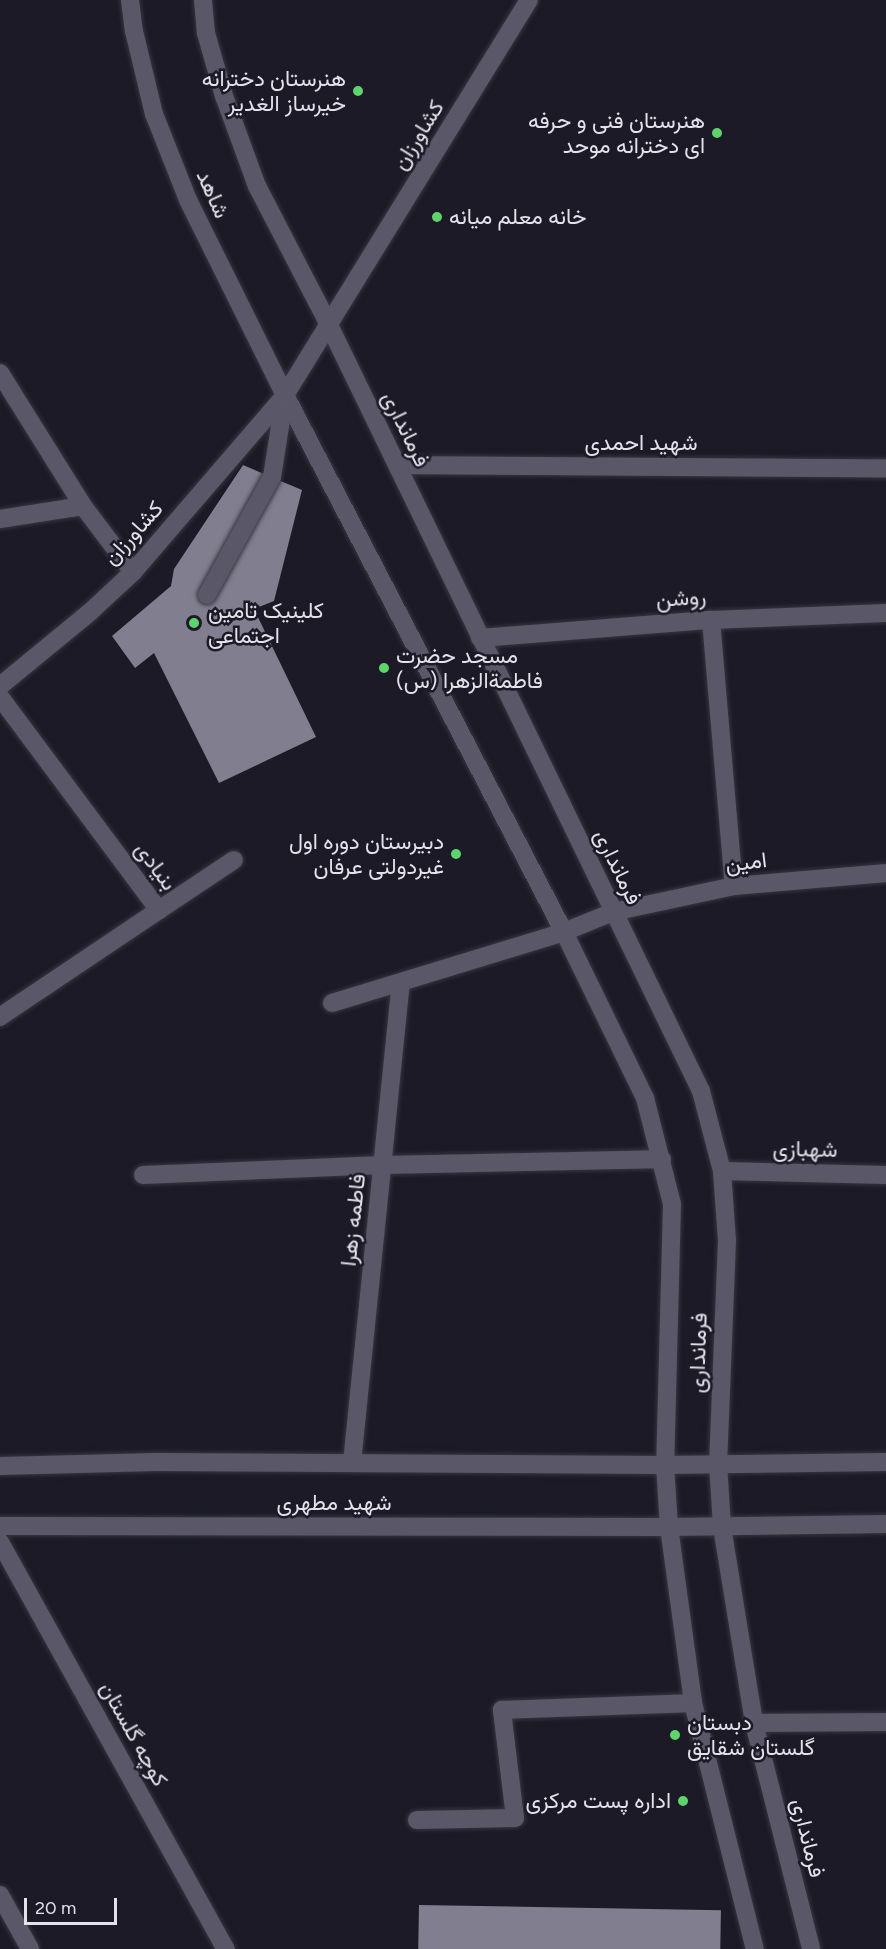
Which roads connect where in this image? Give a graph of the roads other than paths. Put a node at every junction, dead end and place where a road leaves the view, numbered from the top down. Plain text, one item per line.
1 (130, 0) edge
2 (203, 0) edge
3 (529, 0) edge
4 (329, 325) junction
5 (0, 373) edge
6 (285, 395) junction
7 (397, 465) junction
8 (886, 468) edge
9 (83, 506) junction
10 (0, 519) edge
11 (133, 572) junction
12 (207, 595) dead end
13 (886, 613) edge
14 (711, 620) junction
15 (480, 638) junction
16 (0, 686) edge
17 (0, 697) edge
18 (234, 860) dead end
19 (886, 873) edge
20 (734, 886) junction
21 (159, 910) junction
22 (613, 912) junction
23 (564, 932) junction
24 (401, 982) junction
25 (332, 1003) dead end
26 (0, 1017) edge
27 (662, 1159) junction
28 (382, 1165) junction
29 (722, 1171) junction
30 (143, 1175) dead end
31 (886, 1175) edge
32 (886, 1462) edge
33 (352, 1463) junction
34 (718, 1463) junction
35 (665, 1465) junction
36 (0, 1466) edge
37 (886, 1524) edge
38 (0, 1526) edge
39 (669, 1527) junction
40 (722, 1527) junction
41 (0, 1542) edge
42 (693, 1703) junction
43 (886, 1722) edge
44 (754, 1723) junction
45 (417, 1820) dead end
46 (0, 1895) edge
47 (30, 1949) edge
48 (226, 1949) edge
49 (755, 1949) edge
50 (811, 1949) edge

1 - 6 main road, شاهد
2 - 4 main road, شاهد
3 - 4 main road, کشاورزان
4 - 6 main road, کشاورزان
4 - 7 main road, فرمانداری
5 - 9 main road
6 - 11 main road, کشاورزان
6 - 12 main road
6 - 23 main road, فرمانداری
7 - 8 main road, شهید احمدی
7 - 15 main road, فرمانداری
9 - 10 main road
9 - 11 main road
11 - 16 main road, کشاورزان
13 - 14 main road, روشن
14 - 15 main road, روشن
14 - 20 main road
15 - 22 main road, فرمانداری
17 - 21 main road, بنیادی
18 - 21 main road
19 - 20 main road, امین
20 - 22 main road, امین
21 - 26 main road, بنیادی
22 - 23 main road, امین
22 - 29 main road, فرمانداری
23 - 24 main road
23 - 27 main road, فرمانداری
24 - 25 main road
24 - 28 main road, فاطمه زهرا
27 - 28 main road
27 - 35 main road, فرمانداری
28 - 30 main road
28 - 33 main road, فاطمه زهرا
29 - 31 main road, شهبازی
29 - 34 main road, فرمانداری
32 - 34 main road
33 - 35 main road, شهید مطهری
33 - 36 main road, شهید مطهری
34 - 35 main road, شهید مطهری
34 - 40 main road, فرمانداری
35 - 39 main road, فرمانداری
37 - 40 main road
38 - 39 main road, شهید مطهری
39 - 40 main road, شهید مطهری
39 - 42 main road
40 - 44 main road, فرمانداری
41 - 48 main road, کوچه گلستان
42 - 45 main road
42 - 49 main road
43 - 44 main road
44 - 50 main road, فرمانداری
46 - 47 main road

